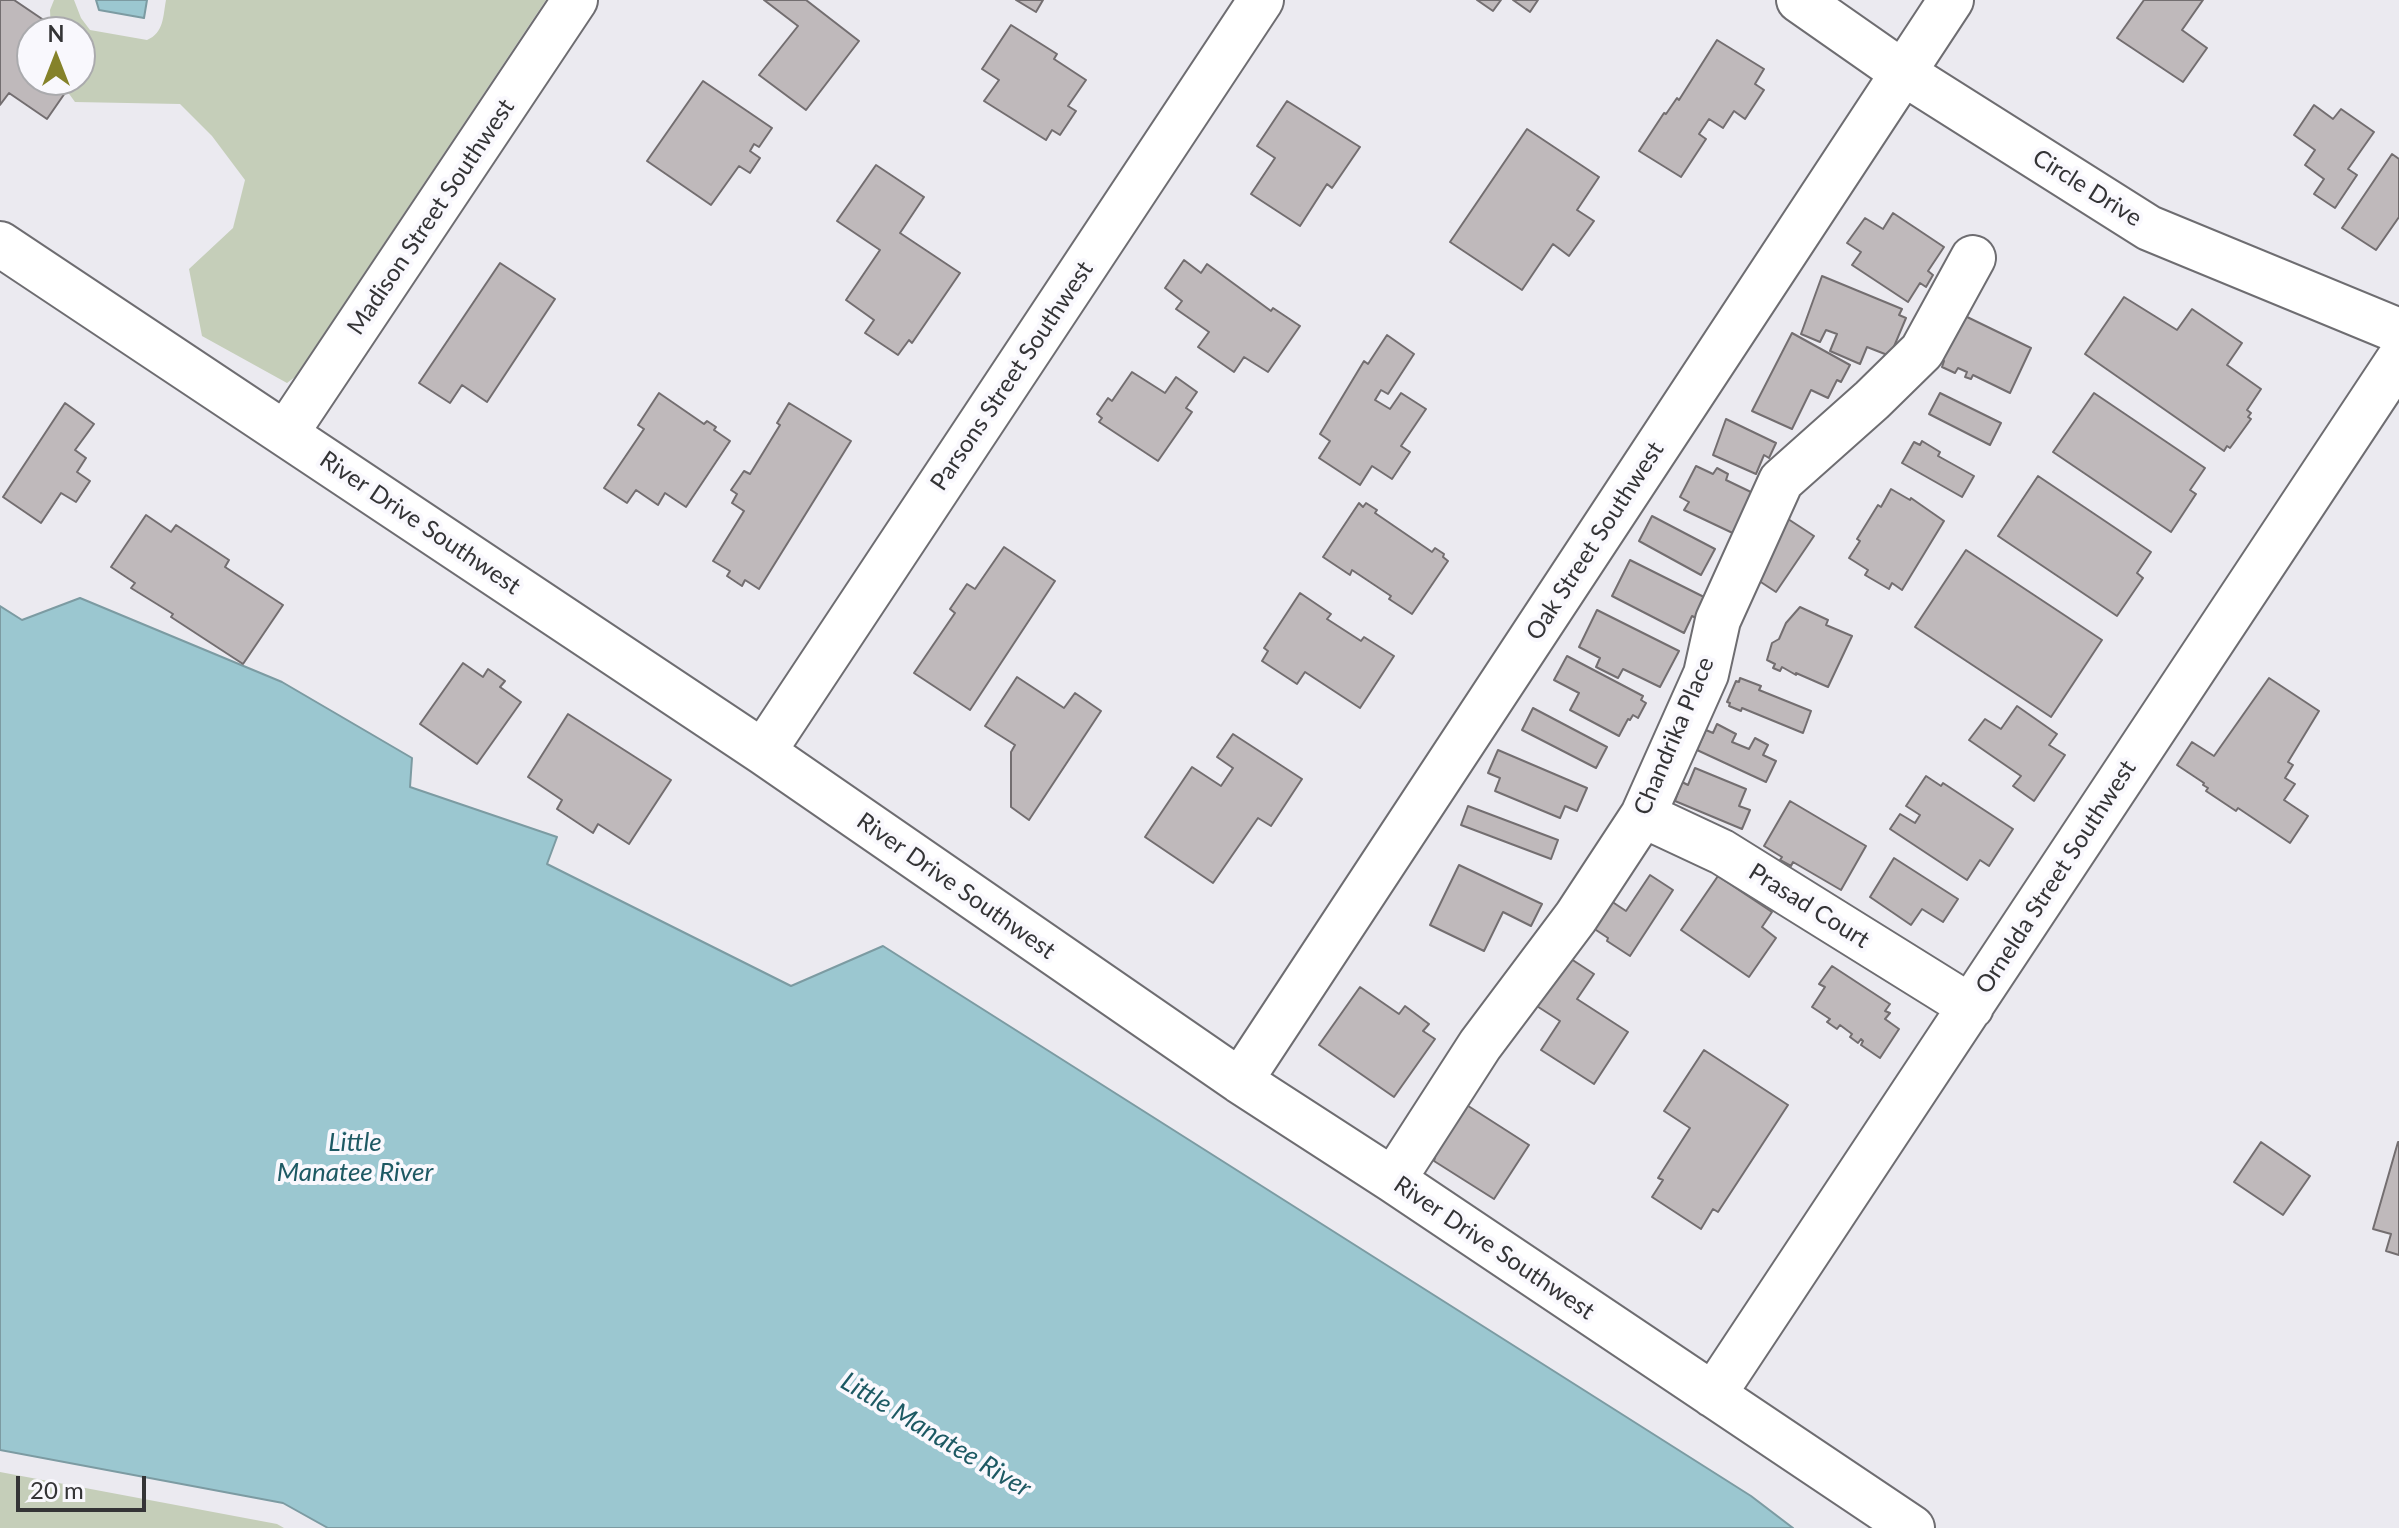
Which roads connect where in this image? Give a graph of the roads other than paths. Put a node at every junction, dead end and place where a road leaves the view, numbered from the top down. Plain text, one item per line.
1 (575, 0) edge
2 (1261, 0) edge
3 (1799, 0) edge
4 (1951, 0) edge
5 (1902, 72) junction
6 (0, 244) edge
7 (1973, 258) dead end
8 (2399, 331) edge
9 (2399, 359) edge
10 (286, 433) junction
11 (763, 752) junction
12 (1643, 815) junction
13 (1971, 1007) junction
14 (1240, 1081) junction
15 (1393, 1180) junction
16 (1713, 1395) junction
17 (1912, 1528) edge

1 - 10 street, Madison Street Southwest
2 - 11 street, Parsons Street Southwest
3 - 5 street, Circle Drive
4 - 5 street, Oak Street Southwest
5 - 8 street, Circle Drive
5 - 14 street, Oak Street Southwest
6 - 10 street, River Drive Southwest
7 - 12 street, Chandrika Place
9 - 13 street, Ornelda Street Southwest
10 - 11 street, River Drive Southwest
11 - 14 street, River Drive Southwest
12 - 13 street, Prasad Court
12 - 15 street, Chandrika Place
13 - 16 street, Ornelda Street Southwest
14 - 15 street, River Drive Southwest
15 - 16 street, River Drive Southwest
16 - 17 street, River Drive Southwest

